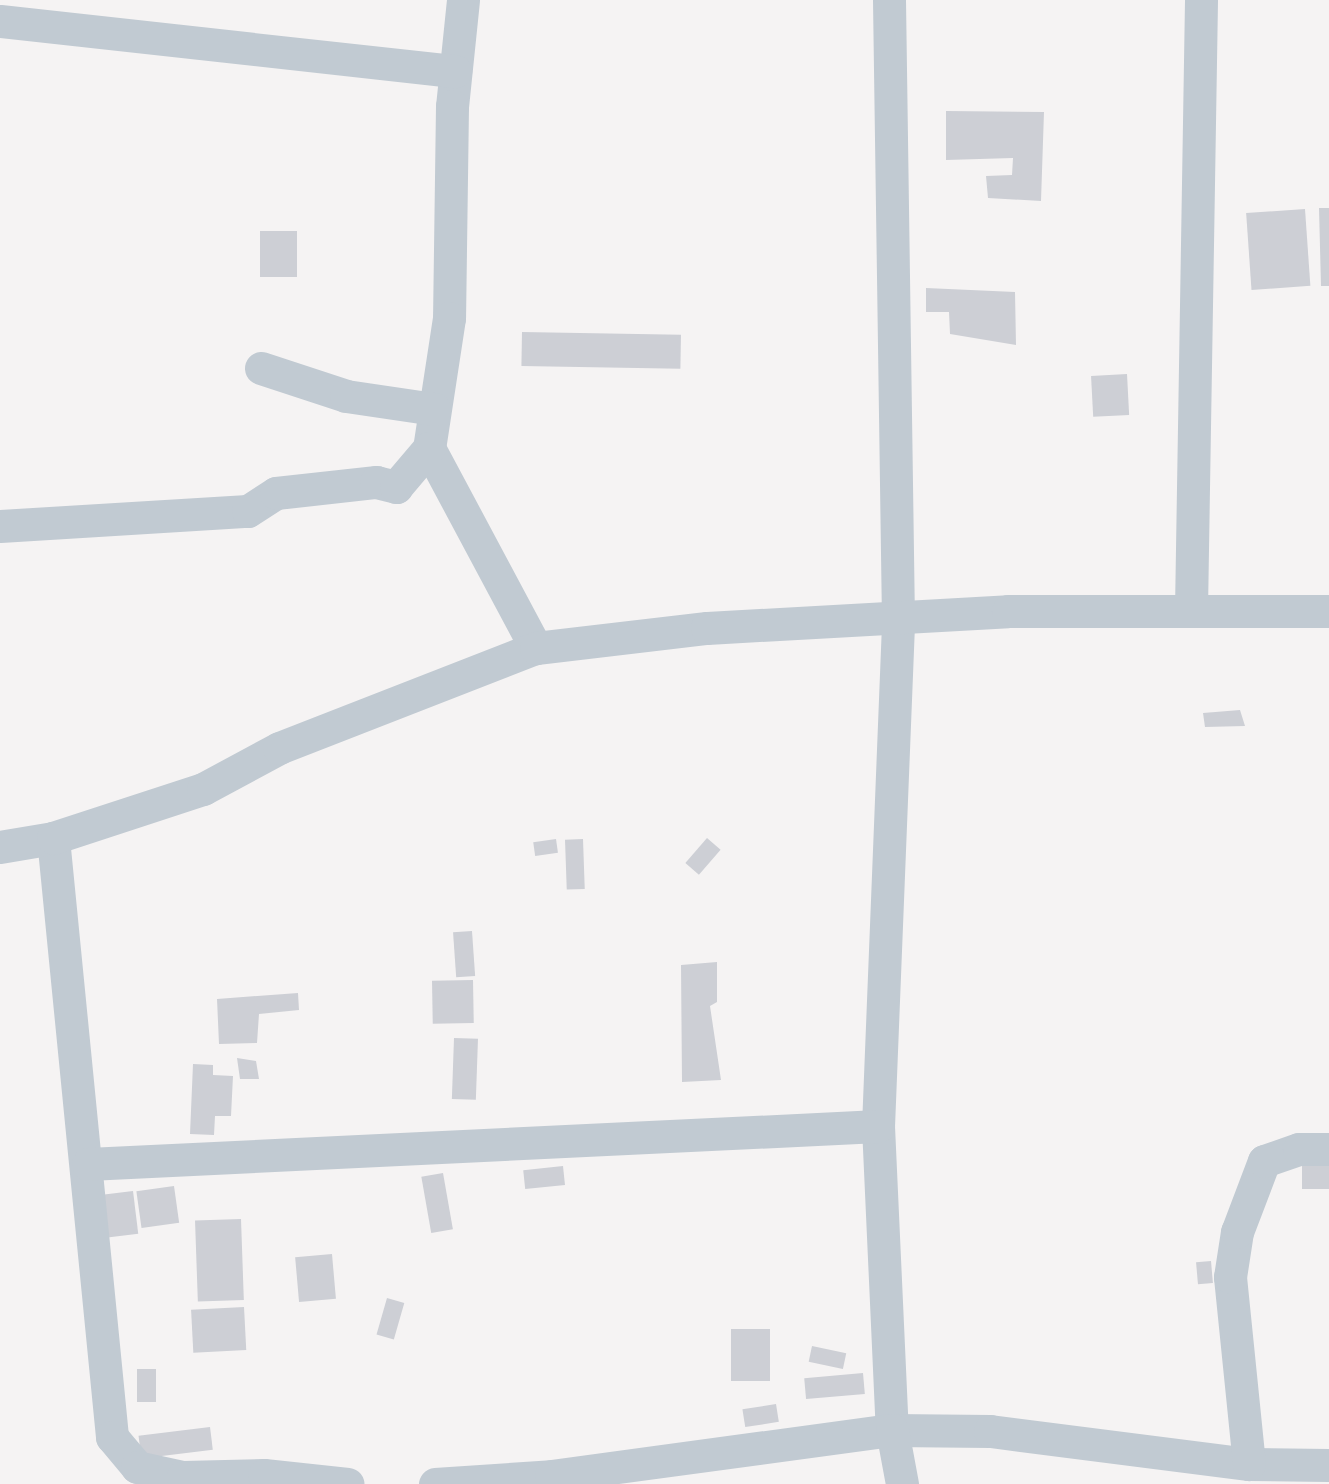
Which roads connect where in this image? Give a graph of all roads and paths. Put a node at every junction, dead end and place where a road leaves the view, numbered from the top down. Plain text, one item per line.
1 (463, 0) edge
2 (889, 0) edge
3 (1201, 0) edge
4 (0, 20) edge
5 (455, 72) junction
6 (261, 368) dead end
7 (435, 409) junction
8 (429, 448) junction
9 (0, 526) edge
10 (1191, 610) junction
11 (1329, 611) edge
12 (898, 617) junction
13 (536, 648) junction
14 (53, 838) junction
15 (0, 847) edge
16 (878, 1125) junction
17 (1329, 1149) edge
18 (88, 1164) junction
19 (892, 1430) junction
20 (1250, 1464) junction
21 (1329, 1465) edge
22 (1219, 1470) edge
23 (348, 1484) edge
24 (435, 1484) edge
25 (902, 1484) edge

1 - 5 street
2 - 12 street
3 - 10 street
4 - 5 street
5 - 7 street
6 - 7 street
7 - 8 street
8 - 9 street
8 - 13 street
10 - 11 street
10 - 12 street
12 - 13 street
12 - 16 street
13 - 14 street
14 - 15 street
14 - 18 street
16 - 18 street
16 - 19 street
17 - 20 street
18 - 23 street
19 - 22 street
19 - 24 street
19 - 25 street
20 - 21 street
20 - 22 street

